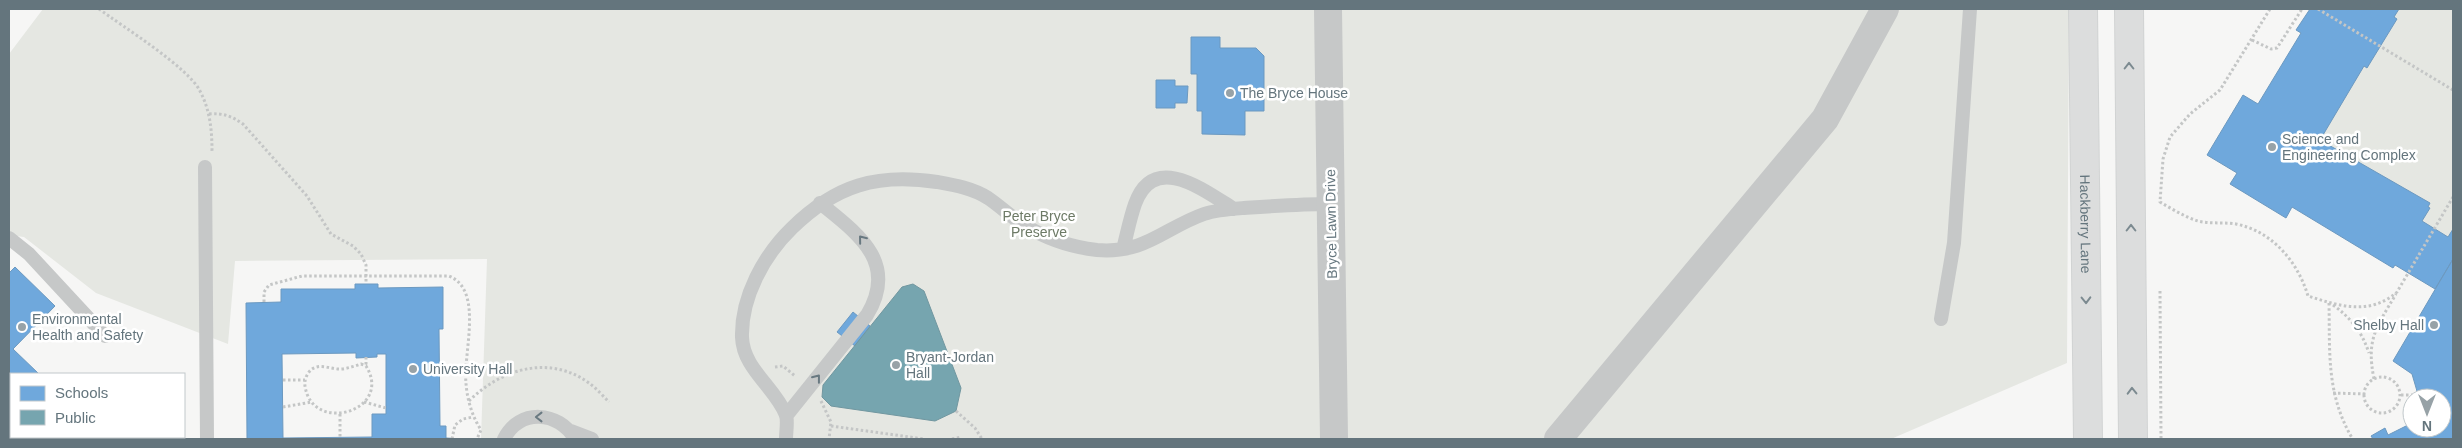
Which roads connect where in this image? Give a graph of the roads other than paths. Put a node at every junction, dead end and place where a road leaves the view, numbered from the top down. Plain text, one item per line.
1 (1328, 9) edge
2 (1885, 9) edge
3 (1970, 9) edge
4 (2083, 9) edge
5 (2129, 9) edge
6 (204, 168) road end
7 (820, 203) junction
8 (1330, 204) junction
9 (1234, 209) junction
10 (9, 238) edge
11 (1123, 249) junction
12 (1940, 319) dead end
13 (105, 336) dead end
14 (786, 416) junction
15 (573, 435) edge
16 (208, 439) edge
17 (504, 439) edge
18 (592, 439) edge
19 (786, 439) edge
20 (1334, 439) edge
21 (1558, 439) edge
22 (2088, 439) edge
23 (2133, 439) edge

1 - 8 street, Bryce Lawn Drive
2 - 21 street
3 - 12 lane
4 -> 22 street, Hackberry Lane
23 -> 5 street
6 - 16 lane
7 - 11 lane
7 - 14 lane
14 -> 7 lane
8 - 9 lane
8 - 20 street, Bryce Lawn Drive
9 - 11 lane
9 - 11 lane
10 - 13 lane
14 - 19 lane
15 -> 17 lane
15 - 18 lane

